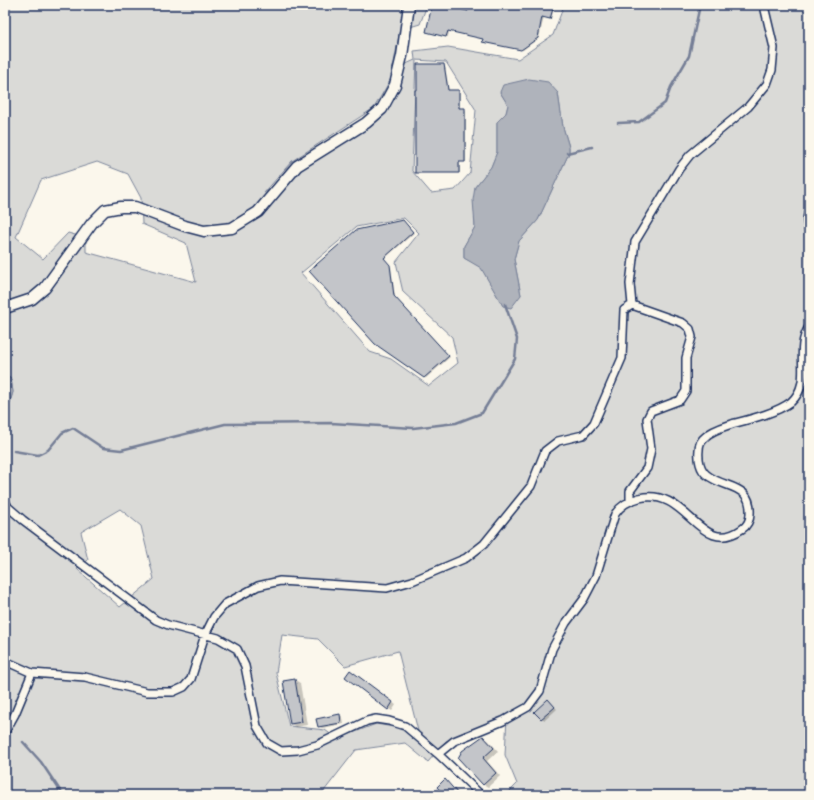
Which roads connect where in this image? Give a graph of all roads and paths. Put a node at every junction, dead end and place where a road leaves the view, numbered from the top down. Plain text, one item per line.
1 (409, 5) edge
2 (765, 10) dead end
3 (809, 210) edge
4 (809, 233) edge
5 (632, 304) junction
6 (5, 308) edge
7 (809, 327) edge
8 (630, 500) junction
9 (5, 501) edge
10 (205, 634) junction
11 (5, 661) edge
12 (32, 673) junction
13 (5, 732) edge
14 (438, 754) junction
15 (481, 795) edge

1 - 6 street
2 - 5 street
3 - 4 street
5 - 8 street
5 - 10 street
7 - 8 street
8 - 14 street
9 - 10 street
10 - 12 street
10 - 14 street
11 - 12 street
12 - 13 street
14 - 15 street

